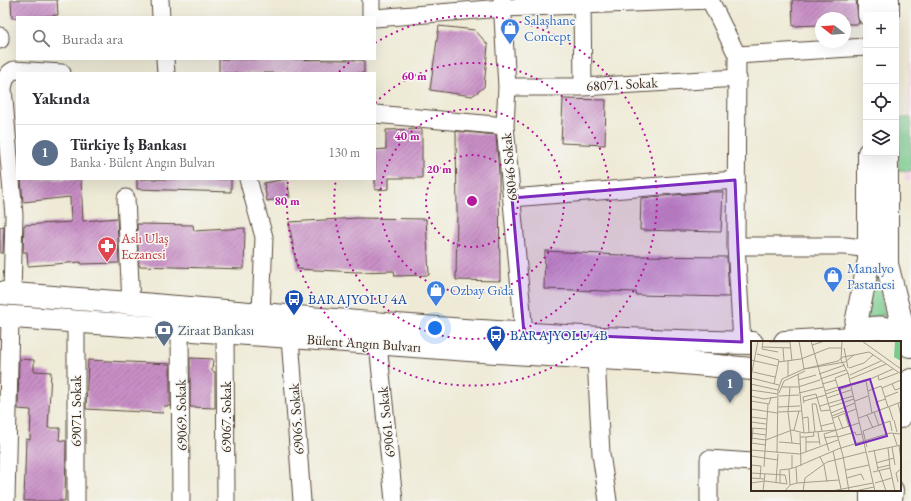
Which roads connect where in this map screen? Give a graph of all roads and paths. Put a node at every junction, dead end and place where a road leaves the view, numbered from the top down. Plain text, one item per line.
1 (160, 0) edge
2 (371, 0) edge
3 (710, 0) edge
4 (869, 0) edge
5 (888, 0) edge
6 (502, 4) edge
7 (582, 4) junction
8 (869, 12) edge
9 (888, 12) edge
10 (161, 16) edge
11 (371, 16) edge
12 (376, 18) edge
13 (0, 36) edge
14 (0, 40) edge
15 (863, 47) edge
16 (737, 55) junction
17 (165, 60) edge
18 (46, 72) edge
19 (166, 72) edge
20 (738, 78) junction
21 (507, 87) junction
22 (583, 87) junction
23 (376, 114) edge
24 (505, 126) junction
25 (869, 156) edge
26 (887, 156) edge
27 (248, 180) edge
28 (735, 180) junction
29 (126, 198) dead end
30 (512, 198) junction
31 (736, 246) junction
32 (869, 248) junction
33 (6, 293) edge
34 (131, 304) junction
35 (261, 314) junction
36 (5, 317) edge
37 (76, 321) junction
38 (180, 329) junction
39 (225, 333) junction
40 (524, 333) junction
41 (290, 338) junction
42 (851, 340) edge
43 (818, 341) edge
44 (747, 343) edge
45 (909, 343) edge
46 (378, 344) junction
47 (596, 358) junction
48 (751, 369) edge
49 (907, 388) edge
50 (901, 414) edge
51 (751, 462) edge
52 (892, 491) edge
53 (6, 501) edge
54 (76, 501) edge
55 (181, 501) edge
56 (226, 501) edge
57 (302, 501) edge
58 (394, 501) edge
59 (608, 501) edge
60 (709, 501) edge
61 (891, 501) edge

1 - 10 street
2 - 11 street
3 - 7 street
3 - 16 street
4 - 8 main road
5 - 9 main road
6 - 7 street
6 - 12 street
6 - 21 street, 68046 Sokak
7 - 22 street
13 - 14 street
15 - 16 street
16 - 20 street
17 - 19 street
18 - 33 street
20 - 22 street, 68071. Sokak
20 - 28 street
21 - 22 street, 68071. Sokak
21 - 24 street, 68046 Sokak
23 - 24 street
24 - 30 street, 68046 Sokak
25 - 32 main road
26 - 45 main road
27 - 35 street
28 - 30 street
28 - 31 street
29 - 34 street
30 - 40 street, 68046 Sokak
31 - 32 street
31 - 44 street
32 - 42 main road
33 - 34 main road, Bülent Angın Bulvarı
34 - 35 main road, Bülent Angın Bulvarı
35 - 40 main road, Bülent Angın Bulvarı
36 - 37 main road, Bülent Angın Bulvarı
36 - 53 street
37 - 38 main road, Bülent Angın Bulvarı
37 - 54 street, 69071. Sokak
38 - 39 main road, Bülent Angın Bulvarı
38 - 55 street, 69069. Sokak
39 - 41 main road, Bülent Angın Bulvarı
39 - 56 street, 69067. Sokak
40 - 44 main road, Bülent Angın Bulvarı
41 - 46 main road, Bülent Angın Bulvarı
41 - 57 street, 69065. Sokak
42 - 43 main road
42 - 45 main road
46 - 47 main road, Bülent Angın Bulvarı
46 - 58 street, 69061. Sokak
47 - 48 main road, Bülent Angın Bulvarı
47 - 59 street
49 - 50 main road
51 - 60 street
52 - 61 main road

